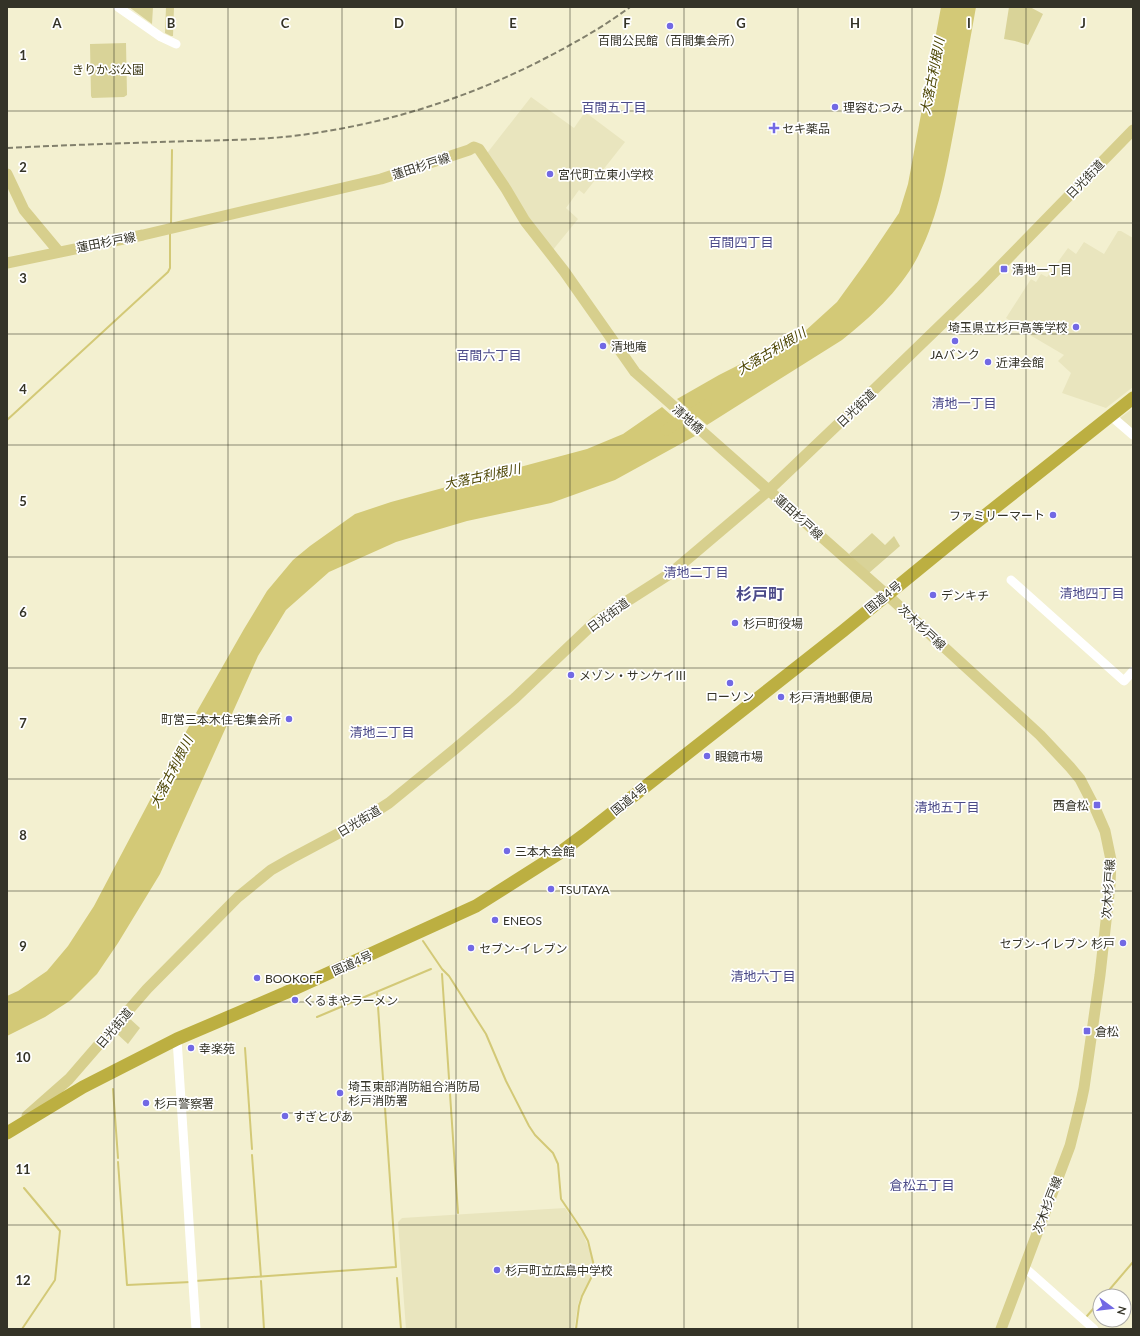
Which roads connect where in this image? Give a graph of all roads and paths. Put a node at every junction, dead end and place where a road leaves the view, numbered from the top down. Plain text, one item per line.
1 (118, 7) edge
2 (176, 44) dead end
3 (1133, 130) edge
4 (7, 174) edge
5 (59, 252) junction
6 (7, 263) edge
7 (664, 397) joint
8 (1133, 398) edge
9 (1111, 416) junction
10 (1133, 435) edge
11 (712, 440) joint
12 (769, 490) junction
13 (1011, 580) dead end
14 (886, 594) junction
15 (1133, 671) edge
16 (177, 1039) junction
17 (69, 1079) junction
18 (79, 1089) junction
19 (63, 1099) junction
20 (9, 1132) edge
21 (1024, 1266) junction
22 (196, 1329) edge
23 (1001, 1329) edge
24 (1094, 1329) edge

1 - 2 street
3 - 12 main road, 日光街道
4 - 5 main road
5 - 6 main road
5 - 7 main road, 蓮田杉戸線
7 - 11 main road, 清地橋
8 - 9 highway, 国道4号
9 - 10 street
9 - 14 highway, 国道4号
11 - 12 main road, 蓮田杉戸線
12 - 14 main road, 蓮田杉戸線
12 - 17 main road, 日光街道
13 - 15 street
14 - 16 highway, 国道4号
14 - 21 main road, 次木杉戸線
16 - 18 highway, 国道4号
16 - 22 street
17 - 18 main road
17 - 19 main road
17 - 20 main road, 日光街道
18 - 19 highway, 国道4号
19 - 20 highway
21 - 23 main road, 次木杉戸線
21 - 24 street

